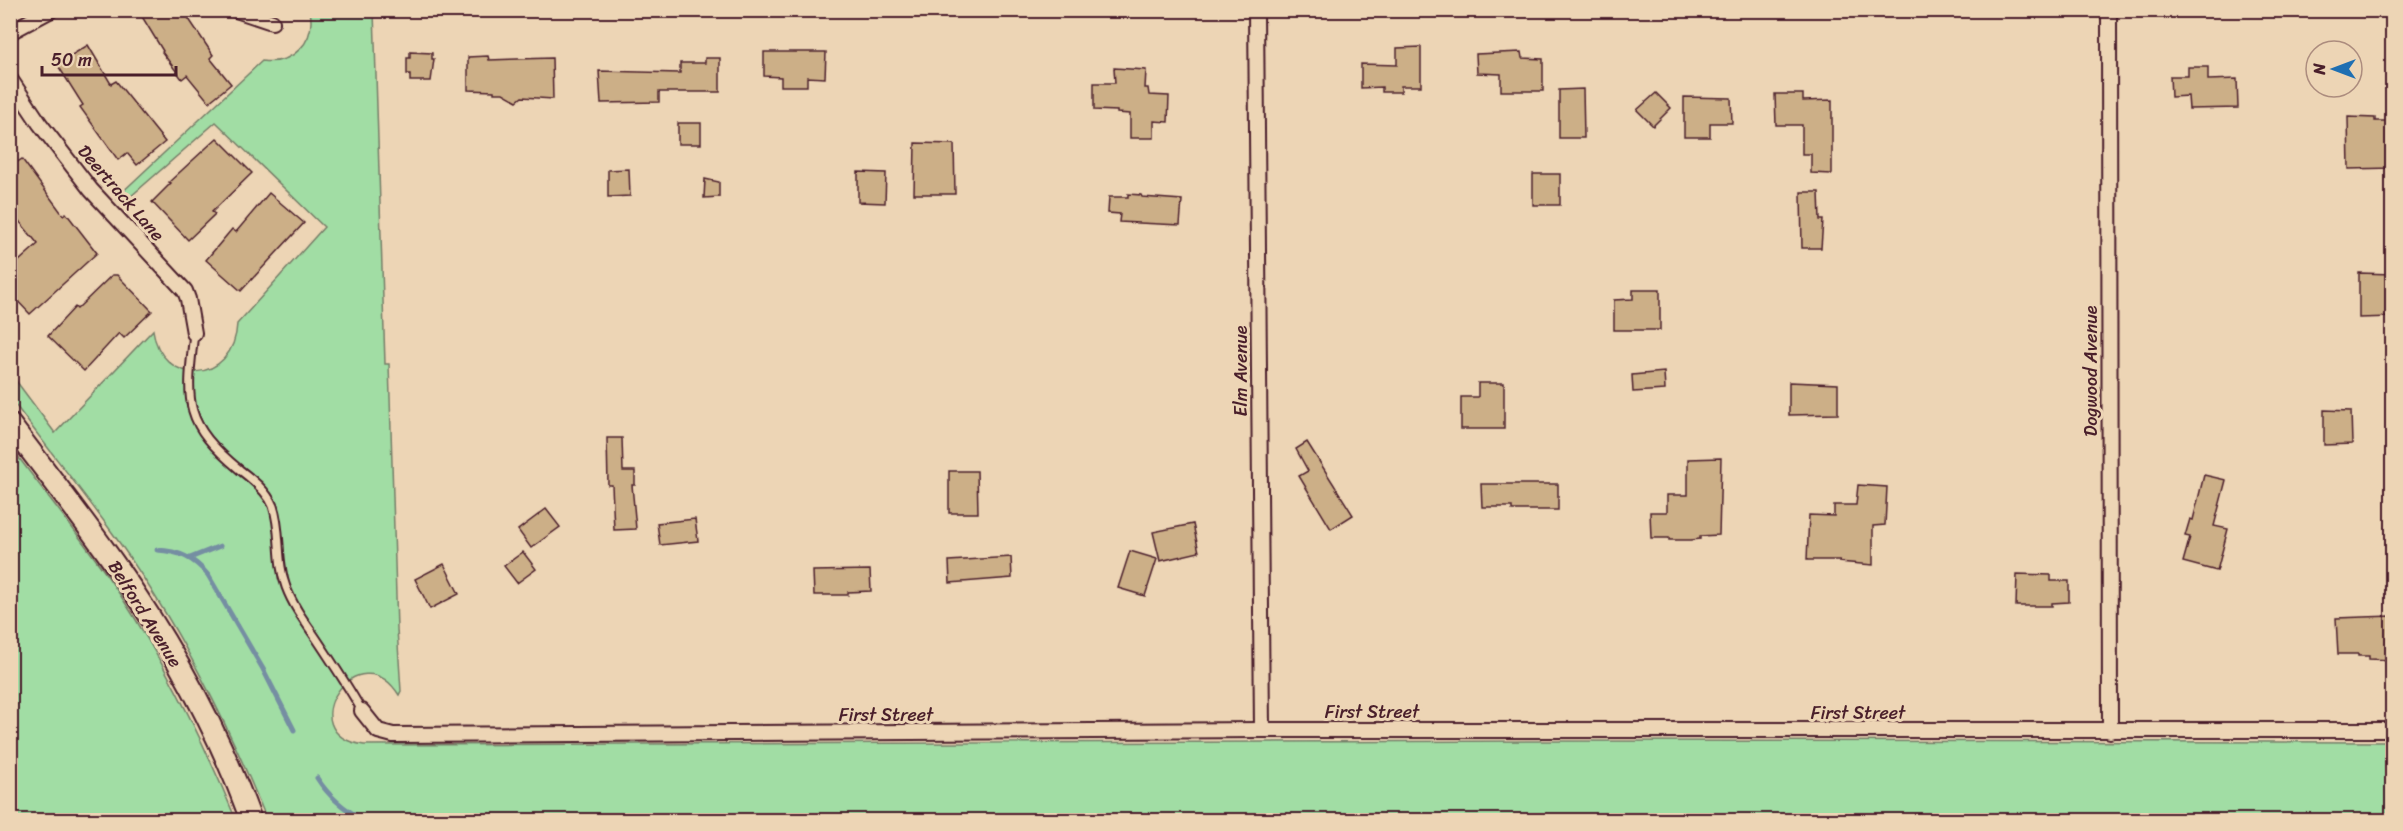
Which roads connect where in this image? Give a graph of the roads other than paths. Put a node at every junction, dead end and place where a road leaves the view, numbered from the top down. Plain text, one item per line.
1 (51, 10) edge
2 (236, 10) edge
3 (1256, 10) edge
4 (2109, 10) edge
5 (272, 22) dead end
6 (10, 32) edge
7 (10, 79) edge
8 (194, 333) joint
9 (10, 424) edge
10 (362, 711) joint
11 (1262, 730) junction
12 (2392, 730) edge
13 (2110, 731) junction
14 (251, 820) edge

1 - 6 street
2 - 5 street
3 - 11 street, Elm Avenue
4 - 13 street, Dogwood Avenue
7 - 8 street, Deertrack Lane
8 - 10 lane
9 - 14 main road, Belford Avenue
10 - 11 street, First Street
11 - 13 street, First Street
12 - 13 street, First Street

